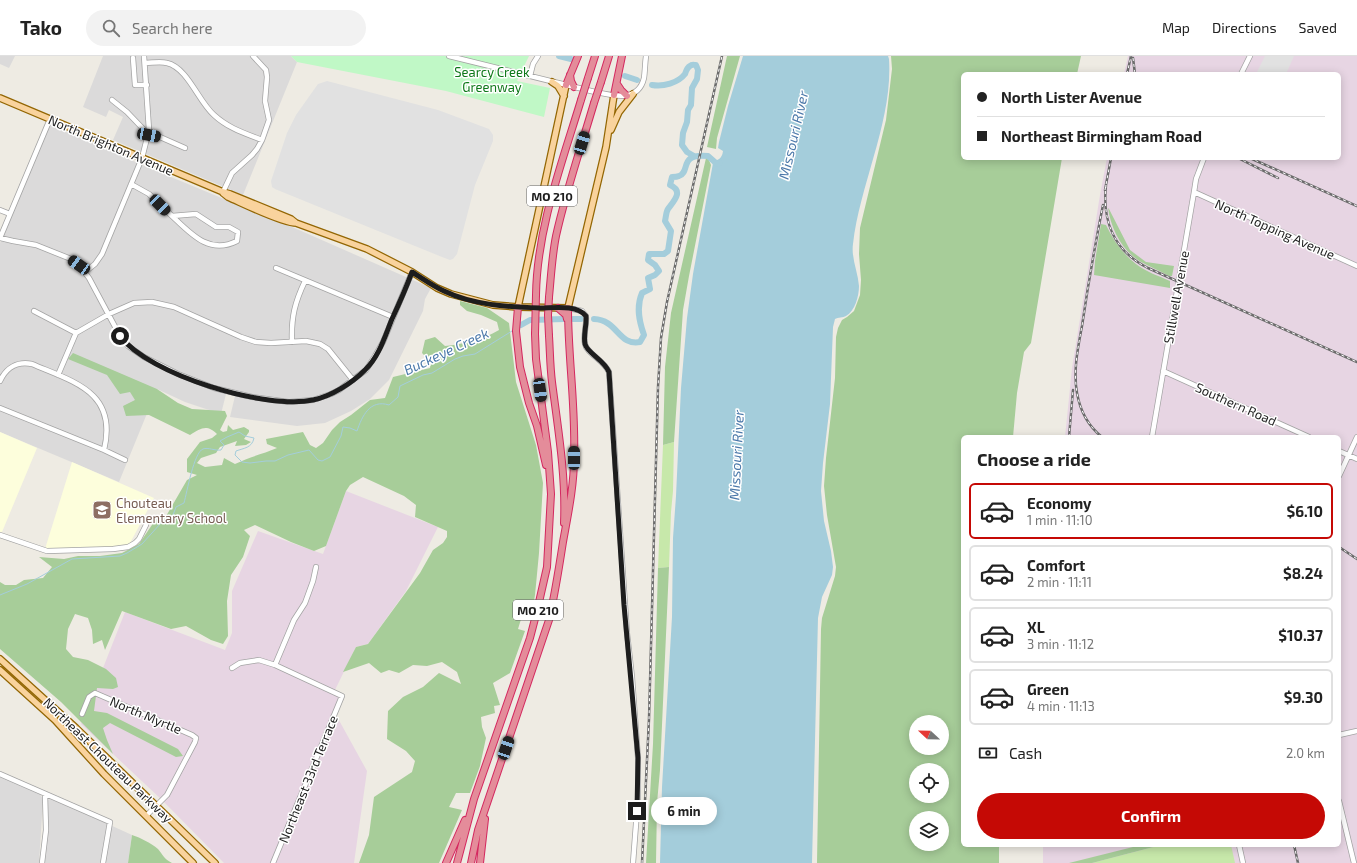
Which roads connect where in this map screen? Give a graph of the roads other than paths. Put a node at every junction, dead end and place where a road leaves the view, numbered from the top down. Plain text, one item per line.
1 (144, 56) edge
2 (253, 56) edge
3 (449, 56) edge
4 (538, 56) edge
5 (578, 56) edge
6 (595, 56) edge
7 (609, 56) edge
8 (622, 56) edge
9 (646, 56) edge
10 (1250, 56) edge
11 (133, 58) dead end
12 (146, 63) junction
13 (1242, 72) edge
14 (570, 73) junction
15 (530, 76) junction
16 (552, 82) junction
17 (617, 84) junction
18 (147, 85) junction
19 (566, 85) junction
20 (574, 87) junction
21 (614, 95) junction
22 (630, 95) junction
23 (564, 96) junction
24 (0, 98) edge
25 (112, 100) dead end
26 (50, 119) junction
27 (149, 135) junction
28 (609, 138) junction
29 (262, 140) junction
30 (185, 148) dead end
31 (142, 158) junction
32 (1203, 160) edge
33 (131, 184) junction
34 (223, 192) junction
35 (1194, 192) junction
36 (0, 210) edge
37 (10, 214) junction
38 (172, 216) junction
39 (0, 238) edge
40 (1357, 266) edge
41 (276, 268) dead end
42 (85, 272) junction
43 (412, 272) junction
44 (305, 281) junction
45 (518, 307) junction
46 (558, 308) junction
47 (568, 308) junction
48 (34, 311) dead end
49 (109, 314) junction
50 (393, 317) junction
51 (568, 320) junction
52 (76, 333) junction
53 (292, 342) junction
54 (1163, 372) junction
55 (58, 375) junction
56 (353, 380) junction
57 (0, 381) edge
58 (0, 408) edge
59 (1152, 435) edge
60 (1305, 435) edge
61 (1357, 437) edge
62 (104, 450) junction
63 (1341, 451) edge
64 (1349, 455) junction
65 (1357, 459) edge
66 (125, 460) dead end
67 (1341, 472) edge
68 (551, 494) junction
69 (146, 525) dead end
70 (0, 535) edge
71 (564, 541) junction
72 (316, 567) dead end
73 (0, 659) edge
74 (275, 665) junction
75 (232, 668) dead end
76 (0, 670) edge
77 (82, 714) dead end
78 (1357, 731) edge
79 (1341, 735) edge
80 (0, 774) edge
81 (45, 794) junction
82 (474, 799) junction
83 (488, 801) junction
84 (156, 806) junction
85 (1341, 810) edge
86 (146, 816) junction
87 (1239, 847) edge
88 (188, 858) junction
89 (42, 863) edge
90 (103, 863) edge
91 (193, 863) edge
92 (197, 863) edge
93 (215, 863) edge
94 (273, 863) edge
95 (446, 863) edge
96 (457, 863) edge
97 (471, 863) edge
98 (480, 863) edge
99 (633, 863) edge
100 (1243, 863) edge
101 (1354, 863) edge

1 - 12 street
2 - 29 street
3 - 15 street
4 - 15 street
5 - 14 highway
6 - 68 highway, MO 210, bridge
7 - 71 highway, MO 210, bridge
8 - 17 highway
9 - 22 street
10 - 13 street
11 - 18 street
12 - 18 street
12 - 29 street
14 - 19 highway
14 - 20 highway
15 - 16 street
16 - 19 street
16 - 23 main road
17 - 21 highway
17 - 22 highway
18 - 27 street
19 - 20 street
19 - 23 main road
20 - 21 street
21 - 22 street
21 - 28 main road
22 - 28 main road
23 - 45 main road
24 - 26 main road, North Brighton Avenue
25 - 27 street
26 - 31 main road, North Brighton Avenue
26 - 37 street
27 - 30 street
27 - 31 street
28 - 47 main road
29 - 34 street
31 - 33 street
31 - 34 main road, North Brighton Avenue
32 - 35 street, Stillwell Avenue
33 - 38 street
33 - 42 street
34 - 43 main road, North Brighton Avenue
35 - 40 street, North Topping Avenue
35 - 54 street, Stillwell Avenue
36 - 37 street
37 - 39 street
38 - 38 street
39 - 42 street
41 - 44 street
42 - 49 street
43 - 45 main road, North Brighton Avenue
43 - 50 street
44 - 50 street
44 - 53 street
45 - 46 main road, North Brighton Avenue
45 - 68 highway
46 - 47 main road, North Brighton Avenue
46 - 51 highway
47 - 51 highway
47 - 99 street
48 - 52 street
49 - 52 street
49 - 53 street
49 - 56 street
50 - 56 street
51 - 71 highway
52 - 55 street
53 - 56 street
54 - 59 street, Stillwell Avenue
54 - 60 street, Southern Road
55 - 57 street
55 - 62 street
58 - 62 street
61 - 64 street
62 - 66 street
63 - 64 street
64 - 65 street
64 - 67 street
68 - 82 highway, MO 210
69 - 70 street
71 - 83 highway, MO 210
72 - 74 street
73 - 84 main road, Northeast Chouteau Parkway
74 - 75 street
74 - 94 street, Northeast 33rd Terrace
76 - 86 main road, Northeast Chouteau Parkway
77 - 84 street, North Myrtle
78 - 79 street
80 - 81 street
81 - 89 street
81 - 90 street
82 - 95 highway
82 - 96 highway, MO 210
83 - 97 highway, MO 210
83 - 98 highway
84 - 86 street
84 - 93 main road, Northeast Chouteau Parkway
85 - 101 street
86 - 88 main road, Northeast Chouteau Parkway
87 - 100 street
88 - 91 main road, Northeast Chouteau Parkway
88 - 92 main road

